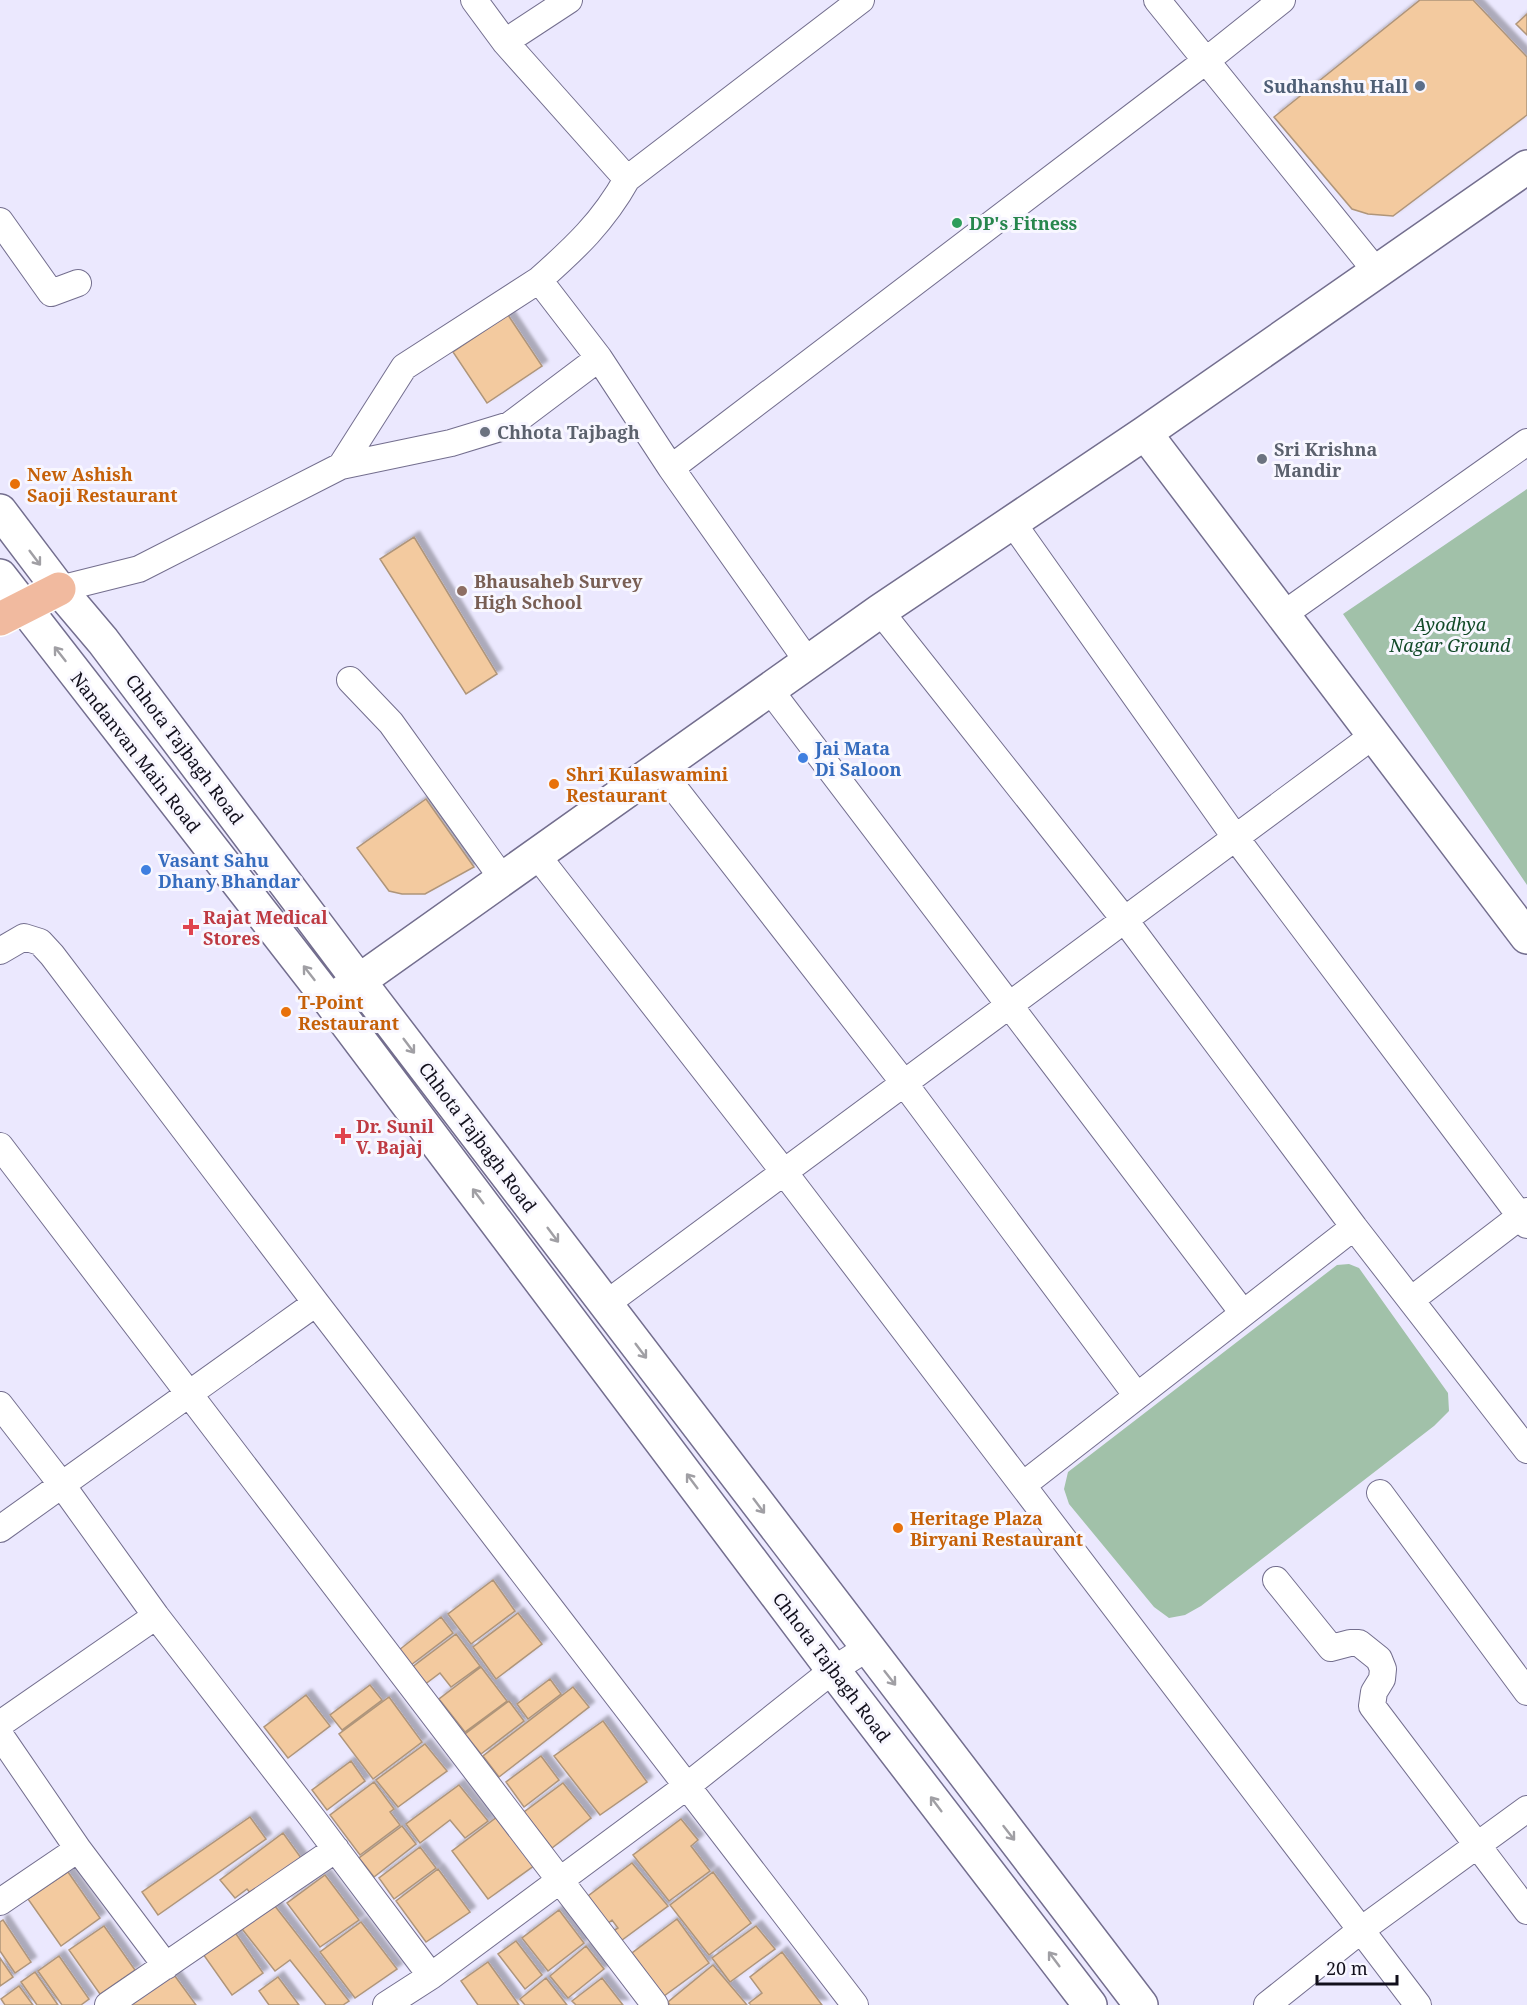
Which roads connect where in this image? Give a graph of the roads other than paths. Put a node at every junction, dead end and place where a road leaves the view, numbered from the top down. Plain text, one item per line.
1 (474, 0) edge
2 (569, 0) edge
3 (861, 0) edge
4 (1157, 0) edge
5 (1282, 0) edge
6 (505, 42) junction
7 (1207, 60) junction
8 (1527, 167) edge
9 (627, 179) junction
10 (0, 221) edge
11 (1376, 271) junction
12 (539, 280) junction
13 (78, 283) dead end
14 (598, 358) junction
15 (1144, 433) junction
16 (1527, 442) edge
17 (341, 466) junction
18 (671, 468) junction
19 (0, 511) edge
20 (1012, 522) junction
21 (0, 576) edge
22 (59, 589) junction
23 (880, 611) junction
24 (12, 613) edge
25 (1284, 614) junction
26 (808, 662) junction
27 (350, 681) dead end
28 (770, 690) junction
29 (1374, 735) junction
30 (658, 767) junction
31 (1234, 837) junction
32 (536, 854) junction
33 (502, 878) junction
34 (1124, 919) junction
35 (1527, 936) edge
36 (0, 951) edge
37 (359, 981) junction
38 (330, 1000) junction
39 (1010, 1004) junction
40 (904, 1083) junction
41 (0, 1146) edge
42 (784, 1172) junction
43 (1525, 1218) edge
44 (1354, 1227) junction
45 (1411, 1300) junction
46 (315, 1303) junction
47 (606, 1305) junction
48 (1243, 1313) junction
49 (576, 1326) joint
50 (189, 1395) junction
51 (1137, 1396) junction
52 (0, 1405) edge
53 (1527, 1450) edge
54 (62, 1485) junction
55 (1023, 1485) junction
56 (1380, 1493) dead end
57 (0, 1529) edge
58 (1276, 1580) dead end
59 (156, 1616) junction
60 (867, 1648) junction
61 (833, 1670) junction
62 (1527, 1692) edge
63 (0, 1724) edge
64 (0, 1735) edge
65 (687, 1786) junction
66 (1527, 1809) edge
67 (1476, 1846) junction
68 (78, 1849) junction
69 (336, 1849) junction
70 (560, 1879) junction
71 (0, 1902) edge
72 (1527, 1911) edge
73 (1361, 1930) junction
74 (166, 1966) junction
75 (431, 1976) junction
76 (108, 2005) edge
77 (386, 2005) edge
78 (655, 2005) edge
79 (855, 2005) edge
80 (1090, 2005) edge
81 (1141, 2005) edge
82 (1267, 2005) edge
83 (1418, 2005) edge

1 - 6 street
2 - 6 street
3 - 9 street
4 - 7 street
5 - 7 street
6 - 9 street
7 - 11 street
7 - 18 street
8 - 11 main road
9 - 12 street
10 - 13 street
11 - 15 main road
12 - 14 street
12 - 17 street
14 - 17 street
14 - 18 street
15 - 20 main road
15 - 25 main road
16 - 25 street
17 - 22 street
18 - 26 street
19 -> 22 main road, Chhota Tajbagh Road
20 - 23 main road
20 - 31 street
21 - 24 main road
22 - 24 main road
22 - 37 main road, Chhota Tajbagh Road
23 - 26 main road
23 - 34 street
38 -> 24 main road, Nandanvan Main Road
25 - 29 main road
26 - 28 main road
27 - 33 street
28 - 30 main road
28 - 39 street
29 - 31 street
29 - 35 main road
30 - 32 main road
30 - 40 street
31 - 34 street
31 - 43 street
32 - 33 main road
32 - 42 street
33 - 37 main road
34 - 39 street
34 - 44 street
36 - 46 street
37 - 38 main road
37 -> 47 main road, Chhota Tajbagh Road
49 -> 38 main road, Nandanvan Main Road
39 - 40 street
39 - 48 street
40 - 42 street
40 - 51 street
41 - 50 street
42 - 47 street
42 - 55 street
43 - 45 street
44 - 45 street
44 - 48 street
45 - 53 street
46 - 50 street
46 - 65 street
47 -> 60 main road, Chhota Tajbagh Road
48 - 51 street
61 -> 49 main road, Chhota Tajbagh Road
50 - 54 street
50 - 70 street
51 - 55 street
52 - 54 street
54 - 57 street
54 - 59 street
55 - 73 street
56 - 62 street
58 - 67 street
59 - 63 street
59 - 69 street
60 - 61 street
60 -> 81 main road, Chhota Tajbagh Road
61 - 65 street
80 -> 61 main road, Chhota Tajbagh Road
64 - 68 street
65 - 70 street
65 - 79 street
66 - 67 street
67 - 72 street
67 - 73 street
68 - 71 street
68 - 74 street
69 - 74 street
69 - 75 street
70 - 75 street
70 - 78 street
73 - 82 street
73 - 83 street
74 - 76 street
75 - 77 street

